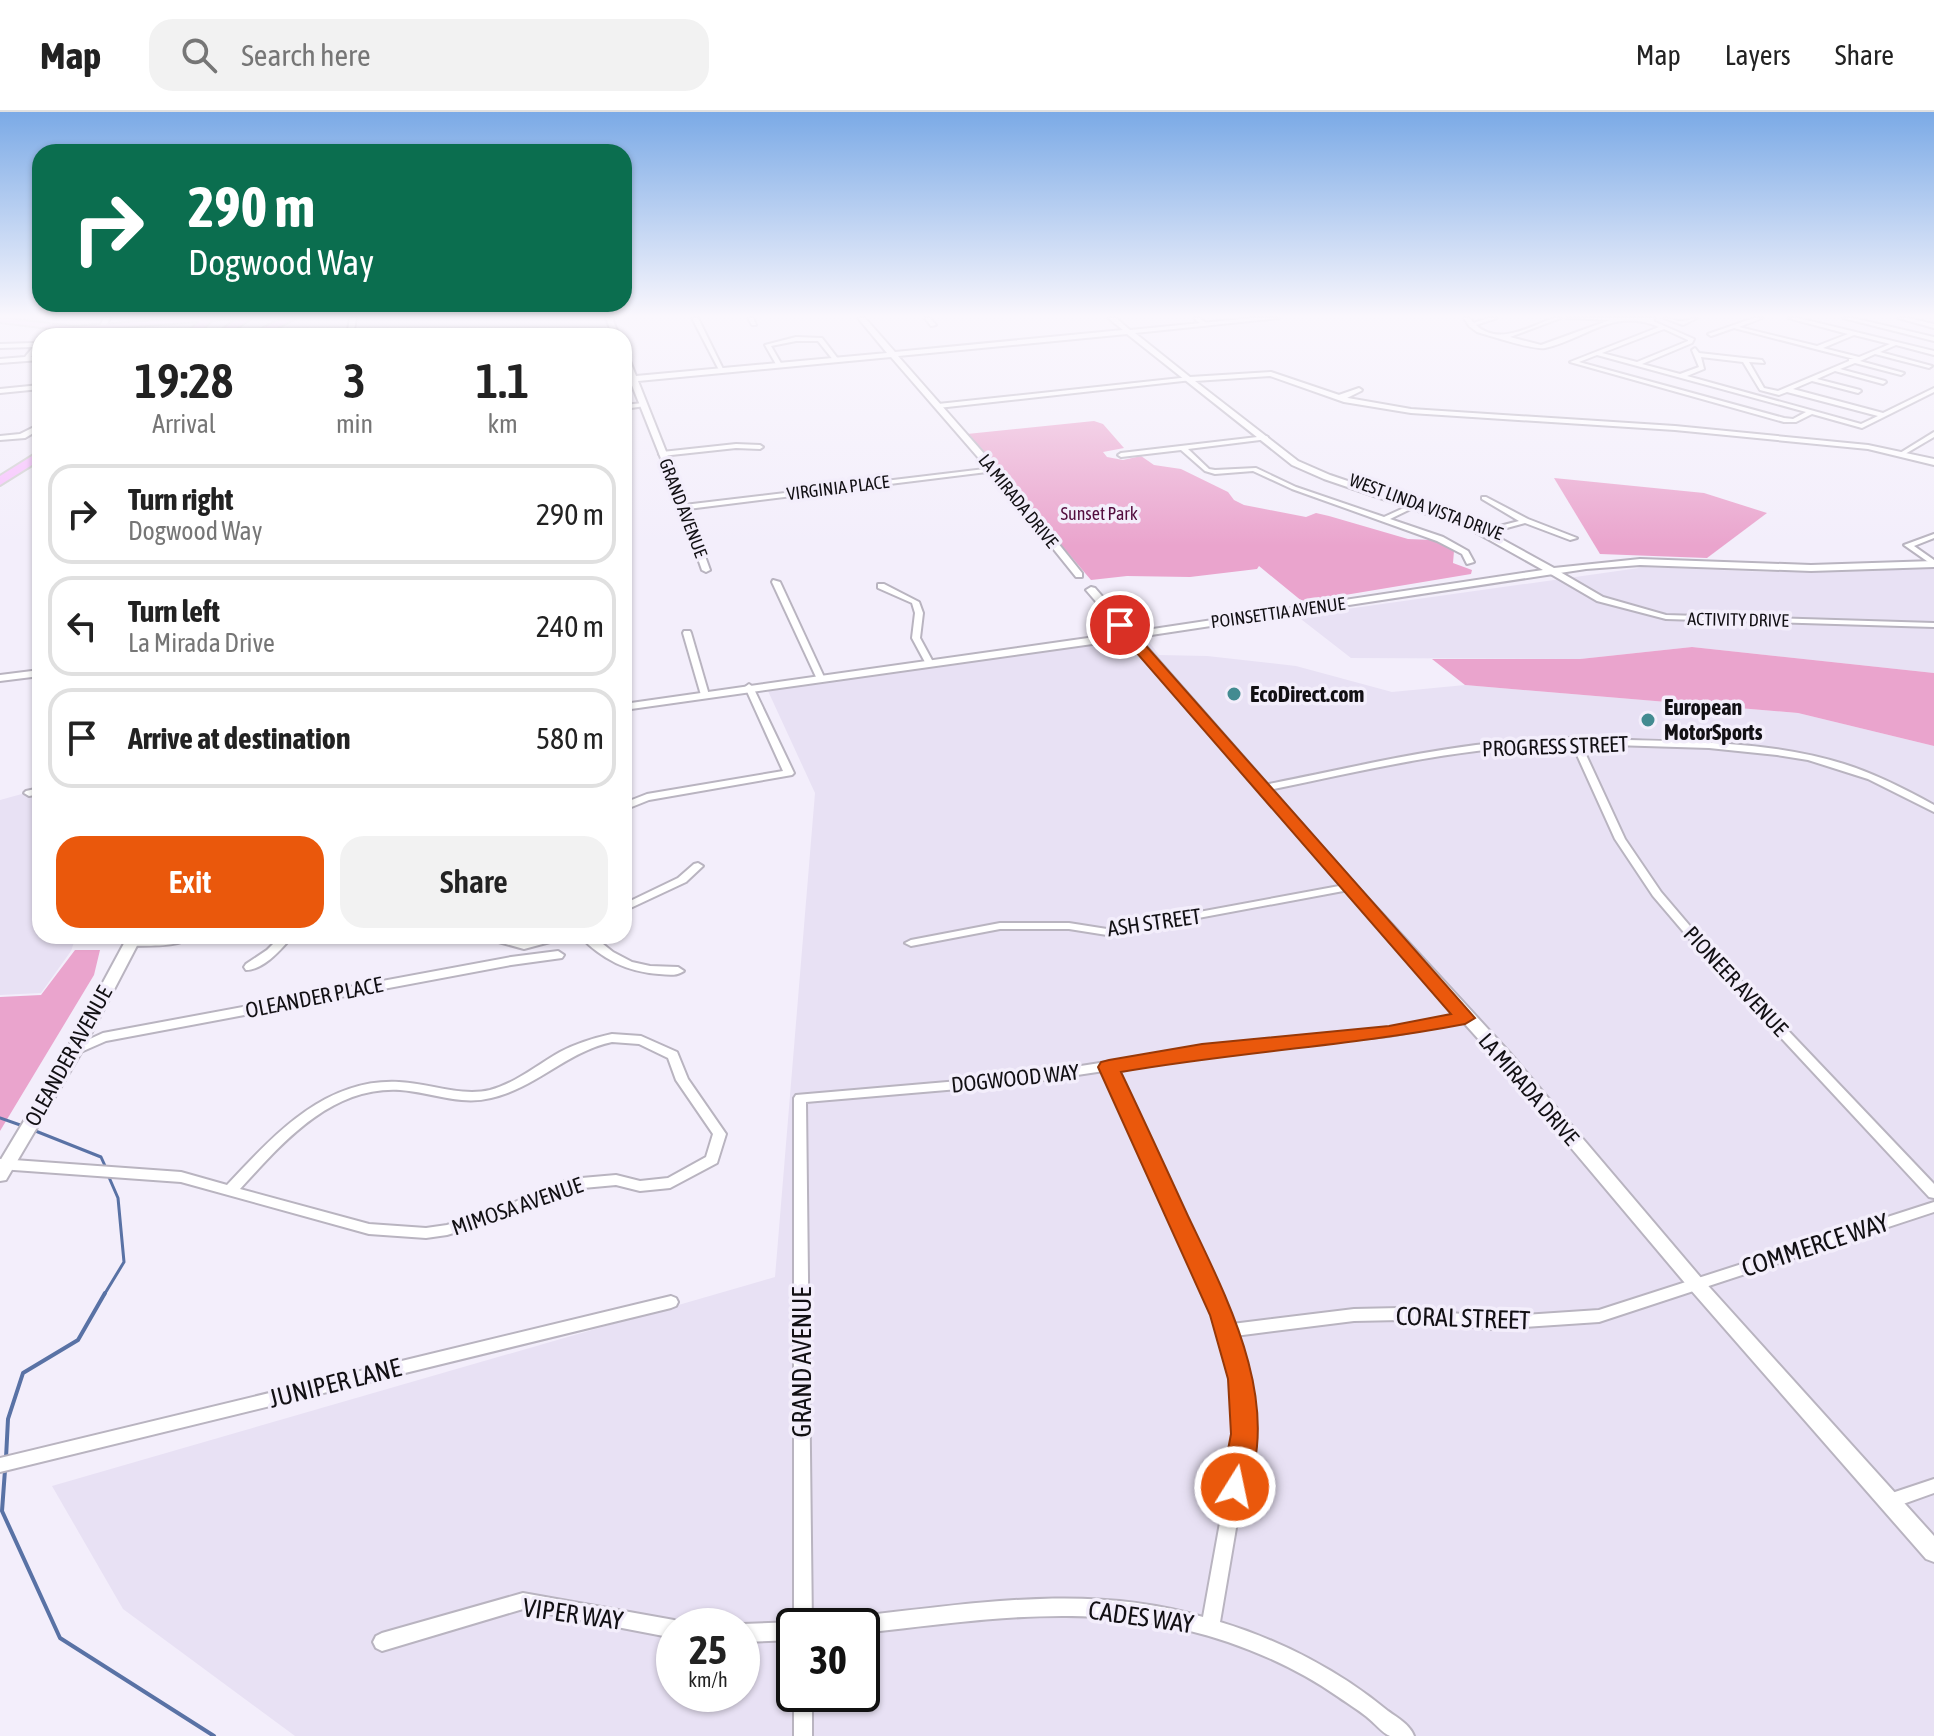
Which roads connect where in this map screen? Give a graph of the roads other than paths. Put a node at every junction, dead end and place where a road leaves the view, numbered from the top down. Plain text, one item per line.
1 (639, 394) edge
2 (927, 394) edge
3 (1052, 394) edge
4 (1209, 394) edge
5 (1327, 394) edge
6 (1689, 394) edge
7 (1745, 394) edge
8 (1802, 394) edge
9 (1926, 394) edge
10 (643, 405) junction
11 (632, 406) edge
12 (938, 406) junction
13 (1811, 412) junction
14 (1882, 415) junction
15 (32, 430) edge
16 (1934, 434) edge
17 (0, 438) edge
18 (1266, 438) junction
19 (760, 447) dead end
20 (1182, 447) junction
21 (32, 451) edge
22 (1903, 453) junction
23 (662, 454) junction
24 (1121, 455) dead end
25 (32, 460) edge
26 (1934, 462) edge
27 (993, 470) junction
28 (0, 471) edge
29 (0, 481) edge
30 (1484, 498) dead end
31 (1416, 504) junction
32 (684, 507) junction
33 (1385, 519) junction
34 (1525, 521) junction
35 (1495, 530) junction
36 (1934, 536) edge
37 (1573, 538) dead end
38 (1470, 562) dead end
39 (1934, 564) edge
40 (1550, 566) junction
41 (706, 570) dead end
42 (1079, 575) dead end
43 (776, 582) dead end
44 (881, 586) dead end
45 (1091, 590) dead end
46 (1934, 625) edge
47 (687, 633) dead end
48 (1130, 633) junction
49 (929, 662) junction
50 (32, 674) edge
51 (820, 677) junction
52 (0, 678) edge
53 (749, 687) junction
54 (705, 695) junction
55 (632, 706) edge
56 (1575, 741) junction
57 (1264, 788) junction
58 (632, 804) edge
59 (1934, 809) edge
60 (698, 866) dead end
61 (1350, 887) junction
62 (632, 904) edge
63 (911, 943) dead end
64 (131, 944) edge
65 (279, 944) edge
66 (595, 944) edge
67 (558, 955) dead end
68 (250, 967) dead end
69 (678, 971) dead end
70 (1465, 1018) junction
71 (74, 1051) junction
72 (1109, 1067) junction
73 (800, 1098) joint
74 (2, 1168) edge
75 (230, 1191) junction
76 (1934, 1193) edge
77 (1934, 1207) edge
78 (1696, 1284) junction
79 (671, 1302) dead end
80 (1227, 1331) junction
81 (0, 1465) edge
82 (1934, 1486) edge
83 (1889, 1501) junction
84 (1934, 1552) edge
85 (803, 1608) edge
86 (880, 1623) edge
87 (656, 1626) edge
88 (1210, 1628) junction
89 (382, 1642) dead end
90 (803, 1712) edge
91 (803, 1736) edge
92 (1405, 1736) edge

1 - 10 street, GRAND AVENUE
2 - 12 street, LA MIRADA DRIVE
3 - 12 street
4 - 18 street, WEST LINDA VISTA DRIVE
5 - 22 street
6 - 13 street
7 - 13 street
8 - 14 street
9 - 14 street
10 - 11 street
10 - 23 street, GRAND AVENUE
12 - 27 street, LA MIRADA DRIVE
13 - 14 street
15 - 17 street
16 - 22 street
18 - 20 street
18 - 31 street, WEST LINDA VISTA DRIVE
19 - 23 street
20 - 24 street
20 - 33 street
21 - 28 highway
22 - 26 street
23 - 32 street, GRAND AVENUE
25 - 29 highway
27 - 32 street, VIRGINIA PLACE
27 - 42 street, LA MIRADA DRIVE
30 - 34 street
31 - 33 street
31 - 35 street, WEST LINDA VISTA DRIVE
31 - 40 street, WEST LINDA VISTA DRIVE
32 - 41 street, GRAND AVENUE
33 - 38 street
34 - 35 street
34 - 37 street
35 - 40 street, WEST LINDA VISTA DRIVE
36 - 39 street
39 - 40 street, POINSETTIA AVENUE
40 - 46 street, ACTIVITY DRIVE
40 - 48 street, POINSETTIA AVENUE
43 - 51 street
44 - 49 street
45 - 48 street, LA MIRADA DRIVE
47 - 54 street
48 - 49 street, POINSETTIA AVENUE
48 - 57 street, LA MIRADA DRIVE
49 - 51 street, POINSETTIA AVENUE
50 - 52 street
51 - 53 street, POINSETTIA AVENUE
53 - 54 street, POINSETTIA AVENUE
53 - 58 street
54 - 55 street, POINSETTIA AVENUE
56 - 57 street, PROGRESS STREET
56 - 59 street, PROGRESS STREET
56 - 76 street, PIONEER AVENUE
57 - 61 street, LA MIRADA DRIVE
60 - 62 street
61 - 63 street, ASH STREET
61 - 70 street, LA MIRADA DRIVE
64 - 71 street, OLEANDER AVENUE
65 - 68 street
66 - 69 street
67 - 71 street, OLEANDER PLACE
70 - 72 street, DOGWOOD WAY
70 - 78 street, LA MIRADA DRIVE
71 - 74 street, OLEANDER AVENUE
72 - 73 street, DOGWOOD WAY
72 - 80 street
73 - 85 street, GRAND AVENUE
74 - 75 street, MIMOSA AVENUE
75 - 75 street, MIMOSA AVENUE
77 - 78 street, COMMERCE WAY
78 - 80 street, CORAL STREET
78 - 83 street, LA MIRADA DRIVE
79 - 81 street, JUNIPER LANE
80 - 88 street
82 - 83 street
83 - 84 street, LA MIRADA DRIVE
86 - 88 street, CADES WAY
87 - 89 street, VIPER WAY
88 - 92 street, CADES WAY
90 - 91 street

